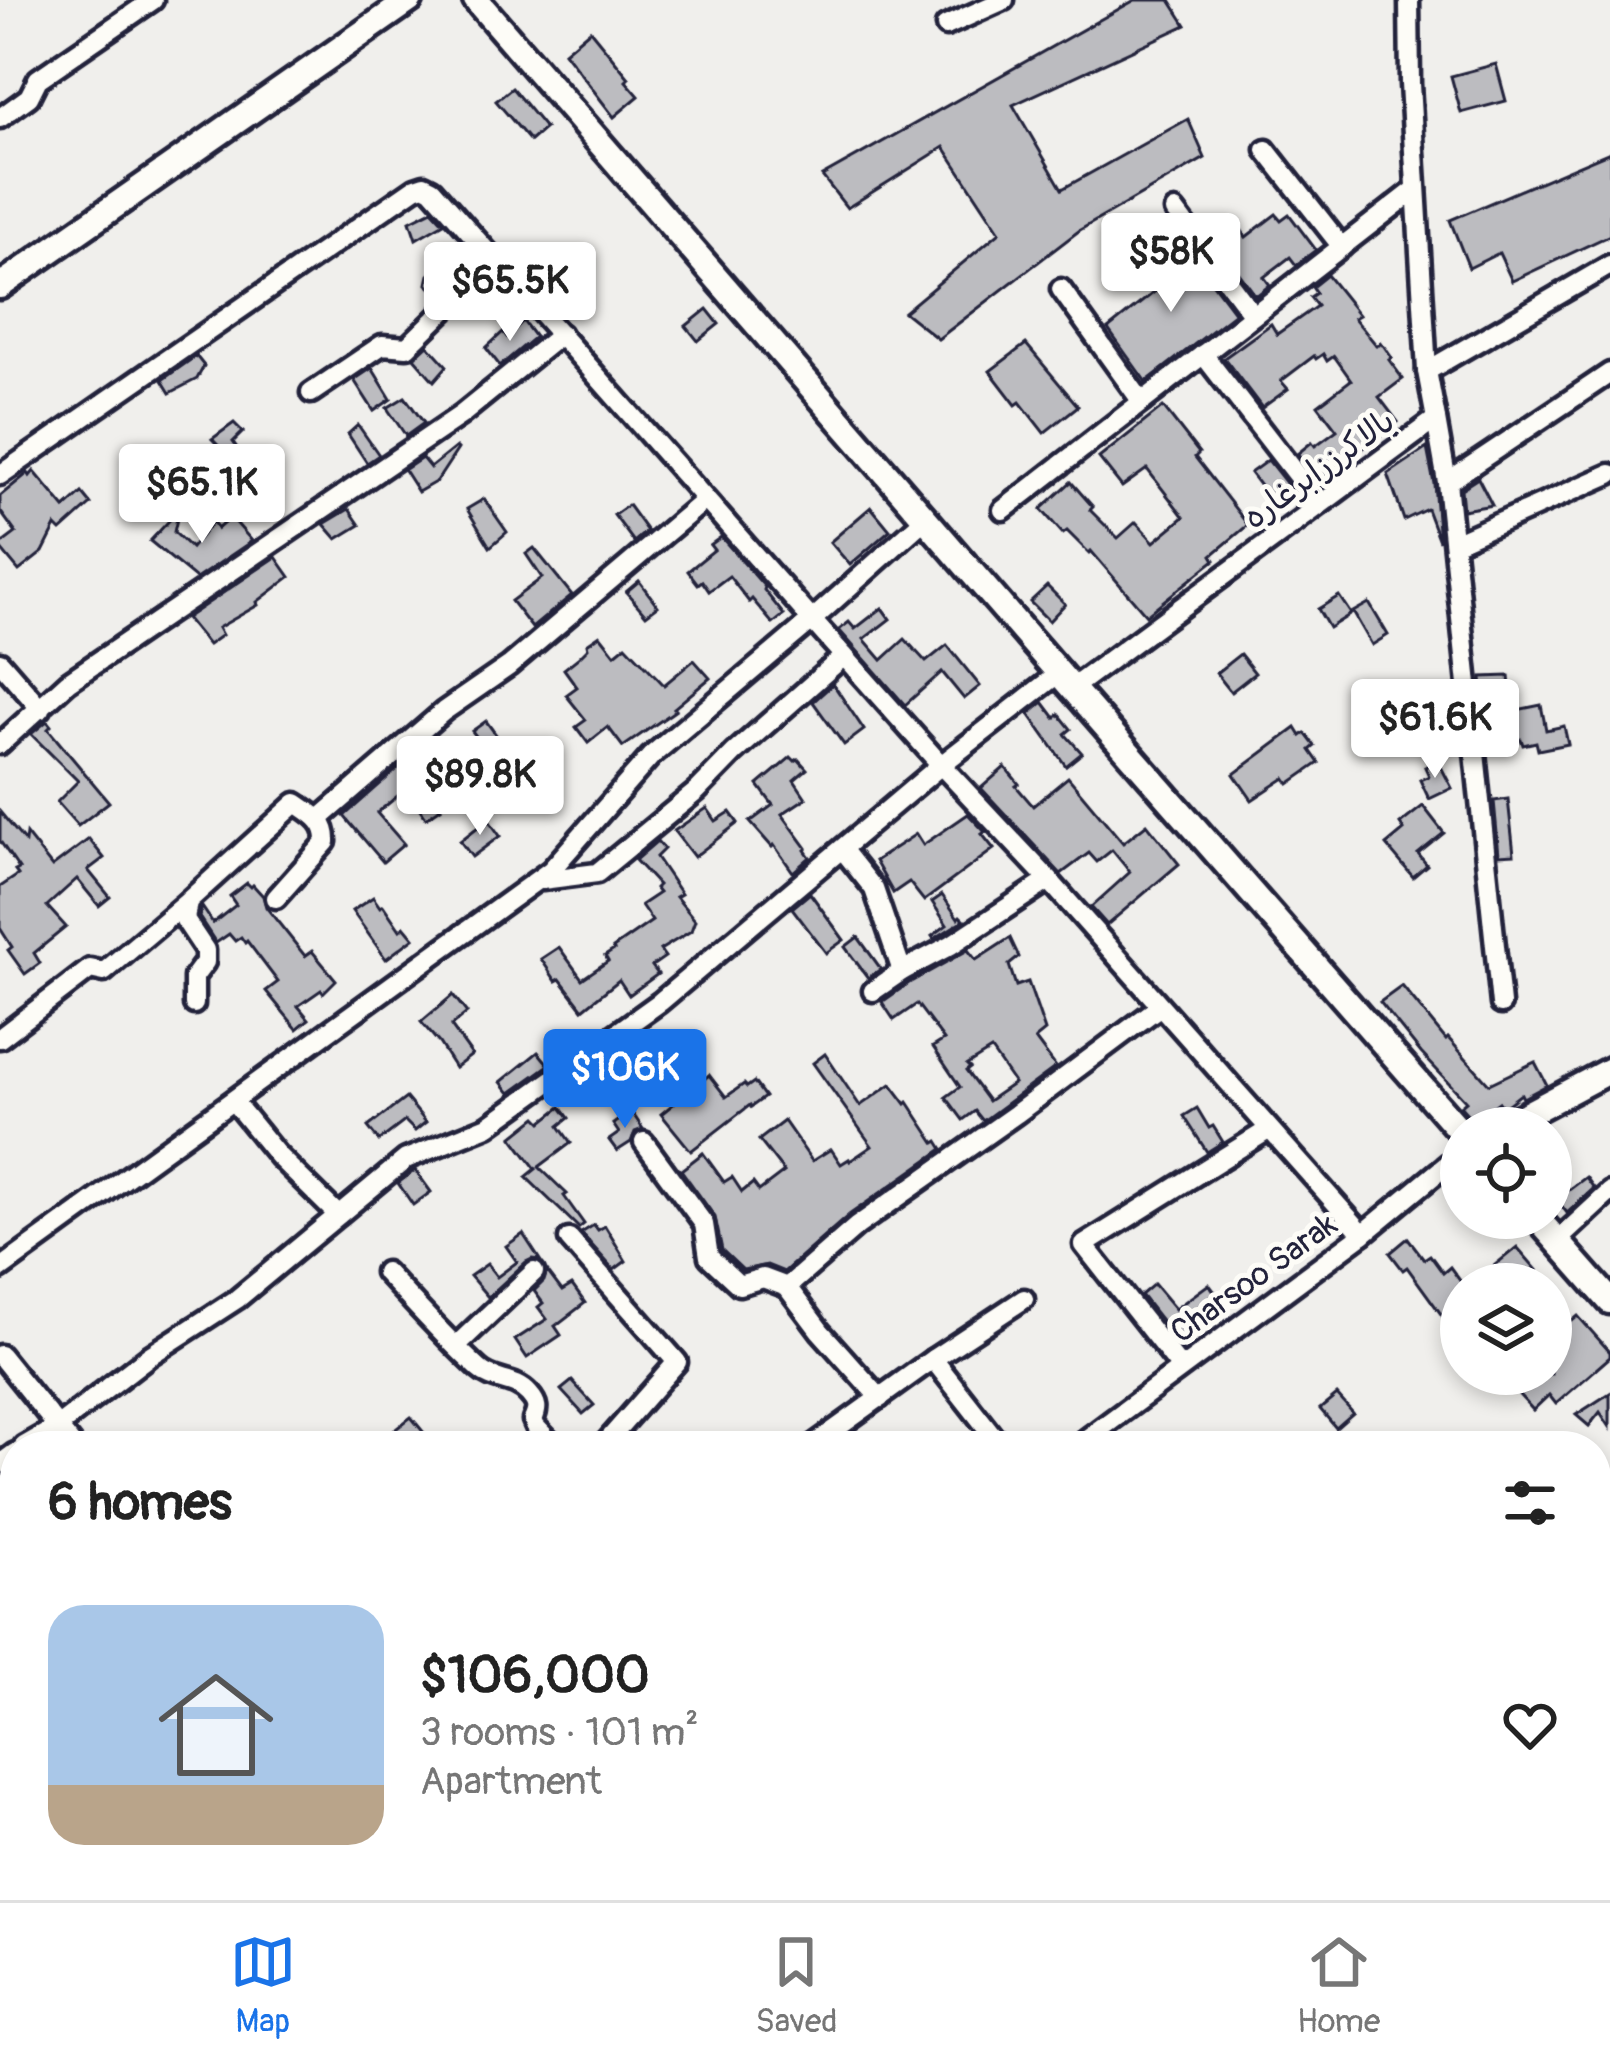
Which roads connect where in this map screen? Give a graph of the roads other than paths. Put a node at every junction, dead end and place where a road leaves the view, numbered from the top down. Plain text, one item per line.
1 (153, 0) edge
2 (410, 0) edge
3 (476, 0) edge
4 (1004, 0) edge
5 (1409, 0) edge
6 (946, 26) dead end
7 (0, 118) edge
8 (1266, 151) dead end
9 (1416, 189) junction
10 (1175, 212) dead end
11 (1342, 247) junction
12 (496, 260) junction
13 (1610, 265) edge
14 (0, 286) edge
15 (1061, 289) dead end
16 (1253, 316) junction
17 (561, 334) junction
18 (1203, 354) junction
19 (1426, 371) junction
20 (1610, 373) edge
21 (311, 393) dead end
22 (1142, 402) junction
23 (1436, 419) junction
24 (1610, 474) edge
25 (0, 475) edge
26 (1447, 482) junction
27 (705, 500) junction
28 (1319, 503) junction
29 (1003, 510) dead end
30 (926, 518) junction
31 (1454, 543) junction
32 (812, 620) junction
33 (844, 656) junction
34 (0, 662) edge
35 (1065, 681) junction
36 (41, 709) junction
37 (0, 744) edge
38 (941, 766) junction
39 (319, 819) junction
40 (843, 850) junction
41 (537, 880) junction
42 (1049, 880) junction
43 (276, 898) dead end
44 (188, 901) junction
45 (902, 971) junction
46 (873, 991) dead end
47 (194, 1004) dead end
48 (1502, 1004) dead end
49 (1159, 1007) junction
50 (2, 1029) edge
51 (1610, 1070) edge
52 (234, 1102) junction
53 (1540, 1107) edge
54 (1440, 1108) edge
55 (1268, 1130) junction
56 (644, 1142) dead end
57 (1440, 1170) edge
58 (1610, 1192) edge
59 (338, 1215) junction
60 (1363, 1234) junction
61 (568, 1239) dead end
62 (1557, 1241) joint
63 (0, 1269) edge
64 (386, 1272) dead end
65 (534, 1272) dead end
66 (787, 1287) junction
67 (1024, 1298) dead end
68 (1610, 1300) edge
69 (456, 1346) junction
70 (0, 1355) edge
71 (934, 1359) junction
72 (1180, 1367) junction
73 (880, 1397) junction
74 (57, 1427) junction
75 (50, 1431) edge
76 (60, 1431) edge
77 (540, 1431) edge
78 (615, 1431) edge
79 (833, 1431) edge
80 (989, 1431) edge
81 (1097, 1431) edge

1 - 7 street
2 - 14 main road
3 - 30 main road
4 - 6 street
5 - 9 street, بالاکرززابرغاره
8 - 11 street
9 - 11 street
9 - 19 street, بالاکرززابرغاره
10 - 16 street
11 - 16 street
12 - 17 street
12 - 21 street
12 - 25 street
13 - 19 street
15 - 22 street
16 - 18 street
17 - 27 street
17 - 36 street
18 - 22 street
18 - 28 street
19 - 23 street, بالاکرززابرغاره
20 - 26 street
22 - 29 street
23 - 26 street
23 - 28 street, بالاکرززابرغاره
24 - 31 street
26 - 31 street
27 - 32 street
27 - 39 street
28 - 35 street, بالاکرززابرغاره
30 - 32 street
30 - 35 main road
31 - 48 street
32 - 33 street
32 - 41 street
33 - 38 street
33 - 41 street
34 - 36 street
35 - 38 street, بالاکرززابرغاره
35 - 54 main road
36 - 37 street
38 - 40 street, بالاکرززابرغاره
38 - 42 street
39 - 43 street
39 - 44 street
40 - 45 street
40 - 59 street, بالاکرززابرغاره
41 - 52 street
42 - 45 street
42 - 49 street
44 - 47 street
44 - 50 street
45 - 46 street
49 - 55 street
49 - 66 street
51 - 53 main road
52 - 59 street
52 - 63 street
55 - 60 street
55 - 72 street
56 - 66 street
57 - 60 street, Charsoo Sarak
58 - 62 street
59 - 74 street, بالاکرززابرغاره
60 - 72 street, Charsoo Sarak
61 - 78 street
62 - 68 main road
64 - 69 street
65 - 69 street
66 - 73 street
67 - 71 street
69 - 77 street
70 - 74 street
71 - 73 street
71 - 80 street
72 - 81 street, Charsoo Sarak
73 - 79 street
74 - 75 street, بالاکرززابرغاره
74 - 76 street

